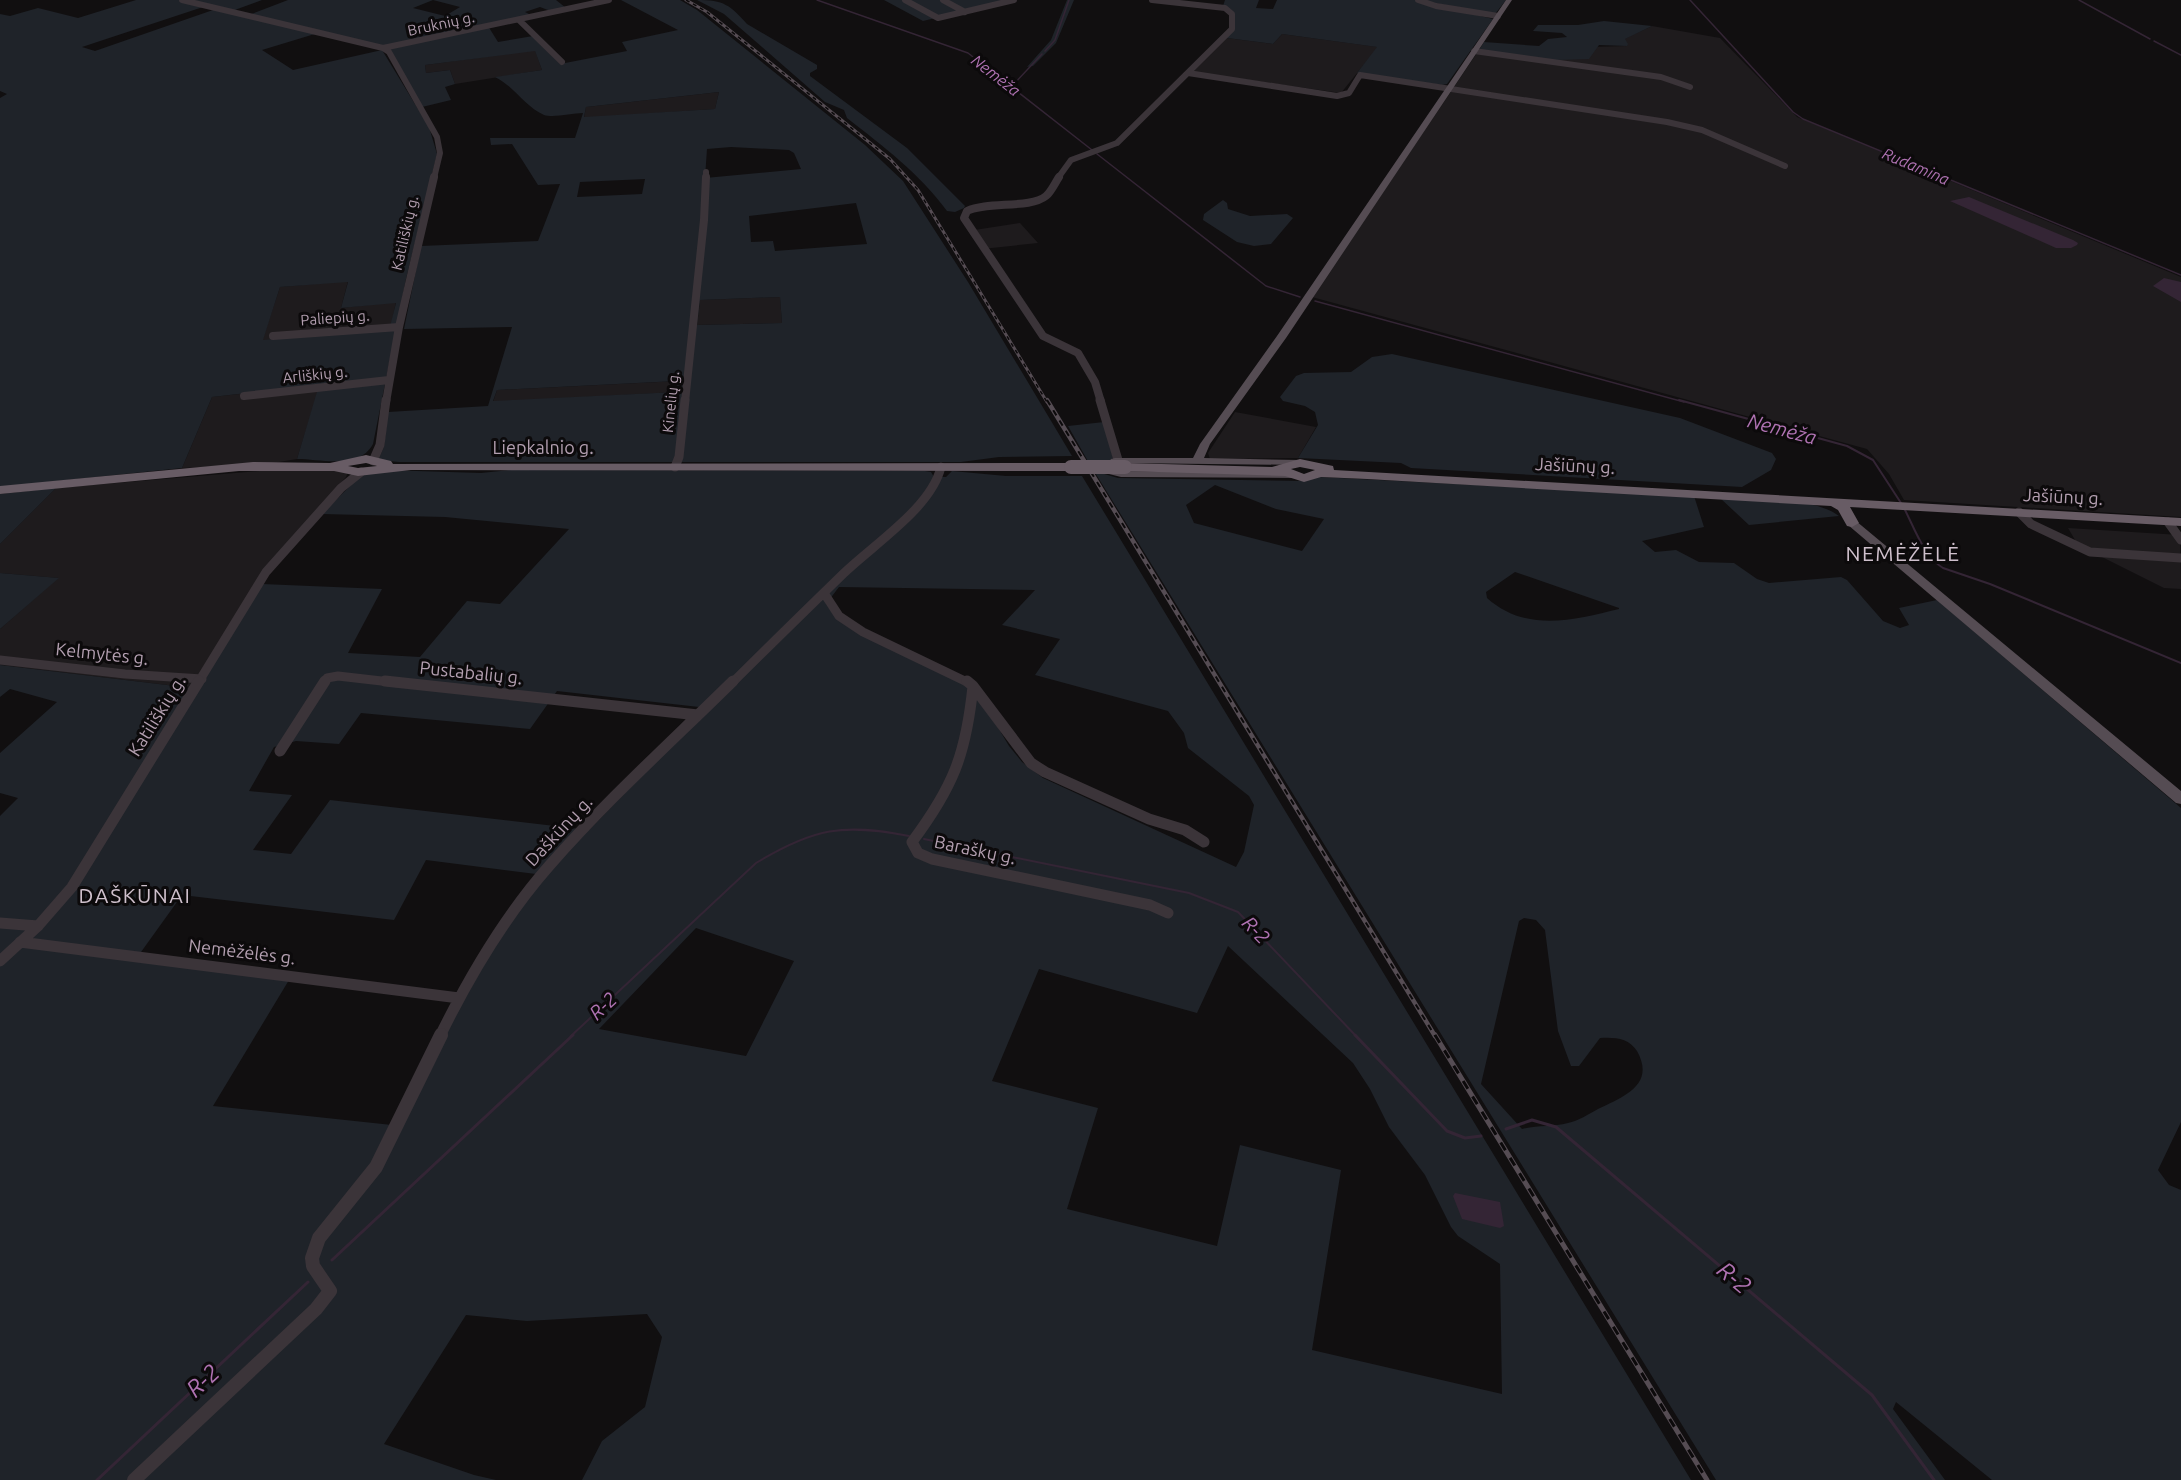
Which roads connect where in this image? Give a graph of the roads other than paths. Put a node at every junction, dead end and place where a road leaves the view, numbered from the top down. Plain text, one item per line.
1 (182, 0) edge
2 (609, 0) edge
3 (905, 0) edge
4 (943, 0) edge
5 (981, 0) edge
6 (1014, 0) edge
7 (1152, 0) edge
8 (1418, 0) edge
9 (1509, 0) edge
10 (1194, 2) edge
11 (991, 5) junction
12 (965, 12) junction
13 (1498, 16) junction
14 (519, 20) junction
15 (383, 48) junction
16 (1474, 51) junction
17 (562, 62) dead end
18 (1188, 73) junction
19 (1450, 87) junction
20 (1690, 87) dead end
21 (1785, 166) dead end
22 (706, 172) dead end
23 (399, 327) junction
24 (273, 336) dead end
25 (389, 380) junction
26 (244, 396) dead end
27 (379, 438) junction
28 (1197, 461) junction
29 (1121, 464) junction
30 (361, 466) junction
31 (675, 467) junction
32 (941, 467) junction
33 (1300, 470) junction
34 (0, 490) edge
35 (1843, 506) junction
36 (2019, 512) junction
37 (2174, 522) edge
38 (1852, 523) joint
39 (2181, 540) edge
40 (2181, 558) edge
41 (824, 593) junction
42 (0, 660) edge
43 (202, 679) junction
44 (973, 686) junction
45 (698, 715) junction
46 (280, 751) dead end
47 (2181, 799) edge
48 (1203, 842) dead end
49 (1168, 913) dead end
50 (0, 923) edge
51 (38, 926) junction
52 (20, 942) junction
53 (0, 961) edge
54 (459, 998) junction
55 (134, 1480) edge

1 - 15 street
2 - 14 street, Bruknių g.
3 - 12 street
4 - 12 street
5 - 11 street
6 - 11 street
7 - 10 street
8 - 13 street
9 - 13 main road
10 - 18 street
11 - 12 street
13 - 16 main road
14 - 15 street, Bruknių g.
14 - 17 street
15 - 23 street, Katiliškių g.
16 - 19 main road
16 - 20 street
18 - 19 street
18 - 29 street
19 - 21 street
19 - 28 main road
22 - 31 street, Kinelių g.
23 - 24 street, Paliepių g.
23 - 25 street, Katiliškių g.
25 - 26 street, Arliškių g.
25 - 27 street, Katiliškių g.
27 - 30 street, Katiliškių g.
27 - 30 street, Katiliškių g.
28 - 29 main road
28 - 33 main road
29 - 32 highway, Jašiūnų g., bridge
29 - 33 highway, Jašiūnų g.
29 - 33 main road
30 - 31 highway, Liepkalnio g.
30 - 34 highway, Liepkalnio g.
30 - 43 street, Katiliškių g.
31 - 32 highway, Liepkalnio g.
32 - 41 street, Daškūnų g.
33 - 35 highway, Jašiūnų g.
33 - 35 highway, Jašiūnų g.
35 - 36 highway, Jašiūnų g.
35 - 38 highway
36 - 37 highway, Jašiūnų g.
36 - 40 street
37 - 39 street
38 - 47 main road
41 - 44 street
41 - 45 street, Daškūnų g.
42 - 43 street, Kelmytės g.
43 - 51 street, Katiliškių g.
44 - 48 street
44 - 49 street, Baraškų g.
45 - 46 street, Pustabalių g.
45 - 54 street, Daškūnų g.
50 - 51 street
51 - 52 street, Katiliškių g.
52 - 53 street, Katiliškių g.
52 - 54 street, Nemėžėlės g.
54 - 55 street, Daškūnų g.

